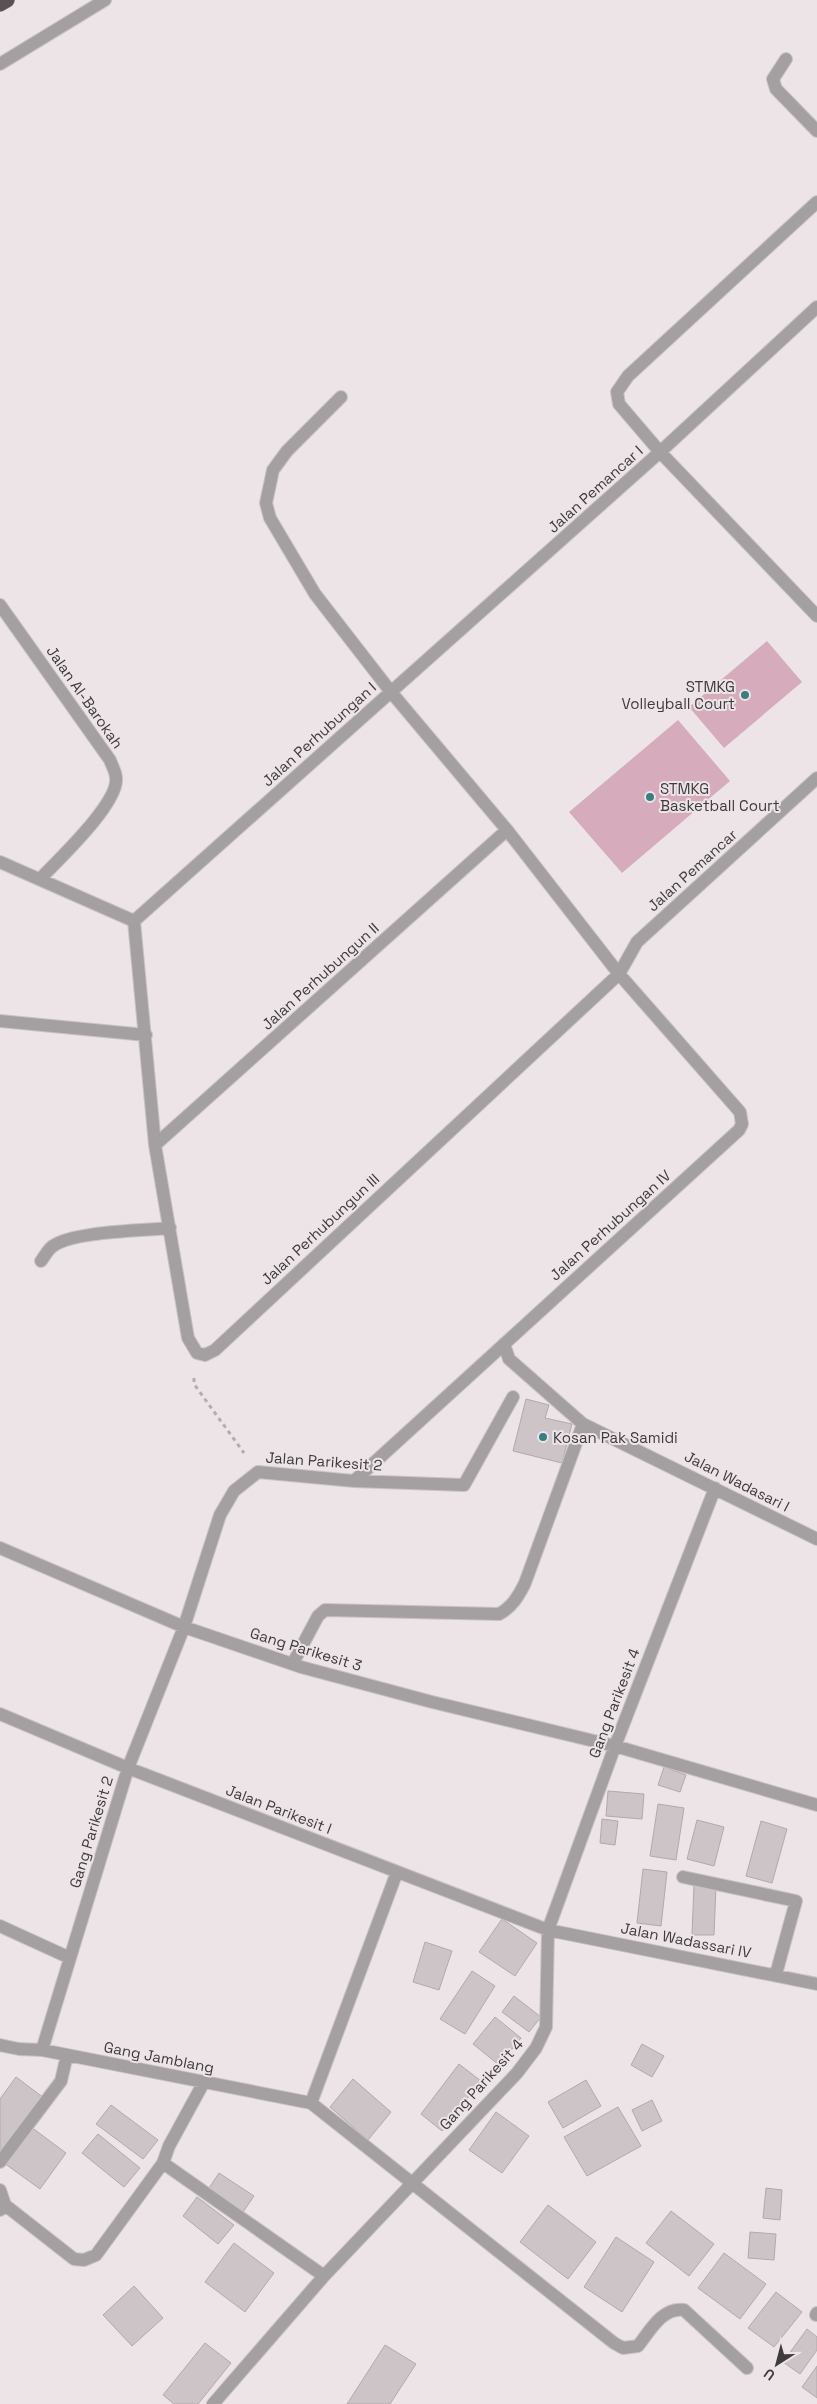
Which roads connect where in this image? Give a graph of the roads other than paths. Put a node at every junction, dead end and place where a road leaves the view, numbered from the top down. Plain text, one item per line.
1 (7, 0) edge
2 (105, 0) edge
3 (0, 4) edge
4 (786, 59) dead end
5 (0, 64) edge
6 (817, 131) edge
7 (817, 202) edge
8 (817, 307) edge
9 (340, 397) dead end
10 (660, 452) junction
11 (0, 606) edge
12 (817, 616) edge
13 (391, 692) junction
14 (817, 778) edge
15 (507, 830) junction
16 (0, 862) edge
17 (41, 878) junction
18 (134, 921) junction
19 (619, 974) junction
20 (0, 1021) edge
21 (146, 1035) junction
22 (155, 1145) junction
23 (170, 1228) junction
24 (41, 1262) dead end
25 (504, 1344) junction
26 (513, 1397) dead end
27 (583, 1424) junction
28 (354, 1481) junction
29 (715, 1488) junction
30 (817, 1540) edge
31 (0, 1548) edge
32 (184, 1627) junction
33 (293, 1663) junction
34 (0, 1714) edge
35 (615, 1746) junction
36 (128, 1768) junction
37 (817, 1805) edge
38 (397, 1872) junction
39 (683, 1877) dead end
40 (0, 1926) edge
41 (548, 1930) junction
42 (70, 1958) junction
43 (776, 1974) junction
44 (817, 1984) edge
45 (0, 2045) edge
46 (42, 2050) junction
47 (67, 2055) junction
48 (204, 2082) junction
49 (311, 2103) junction
50 (0, 2162) edge
51 (163, 2163) junction
52 (411, 2184) junction
53 (0, 2190) edge
54 (2, 2208) edge
55 (324, 2276) junction
56 (747, 2368) dead end
57 (213, 2404) edge

1 - 3 highway
2 - 5 street
4 - 6 street
7 - 10 street
8 - 10 street, Jalan Pemancar I
9 - 13 street
10 - 12 street
10 - 13 street, Jalan Pemancar I
11 - 17 street, Jalan Al-Barokah
13 - 15 street, Jalan Perhubungan I
13 - 18 street, Jalan Perhubungan I
14 - 19 street, Jalan Pemancar
15 - 19 street, Jalan Perhubungan I
15 - 22 street, Jalan Perhubungun II
16 - 17 street
17 - 18 street
18 - 21 street
19 - 23 street, Jalan Perhubungun III
19 - 25 street, Jalan Perhubungan IV
20 - 21 street
21 - 22 street
22 - 23 street
23 - 24 street
25 - 27 street, Jalan Wadasari I
25 - 28 street, Jalan Perhubungan IV
26 - 28 street, Jalan Parikesit 2
27 - 29 street, Jalan Wadasari I
27 - 33 street
28 - 32 street, Jalan Parikesit 2
29 - 30 street, Jalan Wadasari I
29 - 35 street, Gang Parikesit 4
31 - 32 street, Gang Parikesit 3
32 - 33 street, Gang Parikesit 3
32 - 36 street, Gang Parikesit 2
33 - 35 street, Gang Parikesit 3
34 - 36 street, Jalan Parikesit I
35 - 37 street, Gang Parikesit 3
35 - 41 street, Gang Parikesit 4
36 - 38 street, Jalan Parikesit I
36 - 42 street, Gang Parikesit 2
38 - 41 street, Jalan Parikesit I
38 - 49 street
39 - 43 street
40 - 42 street
41 - 43 street, Jalan Wadassari IV
41 - 52 street, Gang Parikesit 4
42 - 46 street, Gang Parikesit 2
43 - 44 street, Jalan Wadassari IV
45 - 46 street, Gang Jamblang
46 - 47 street, Gang Jamblang
47 - 48 street, Gang Jamblang
47 - 50 street
48 - 49 street, Gang Jamblang
48 - 51 street
49 - 52 street
51 - 54 street
51 - 55 street
52 - 55 street, Gang Parikesit 4
52 - 56 street
53 - 54 street
55 - 57 street, Gang Parikesit 4

